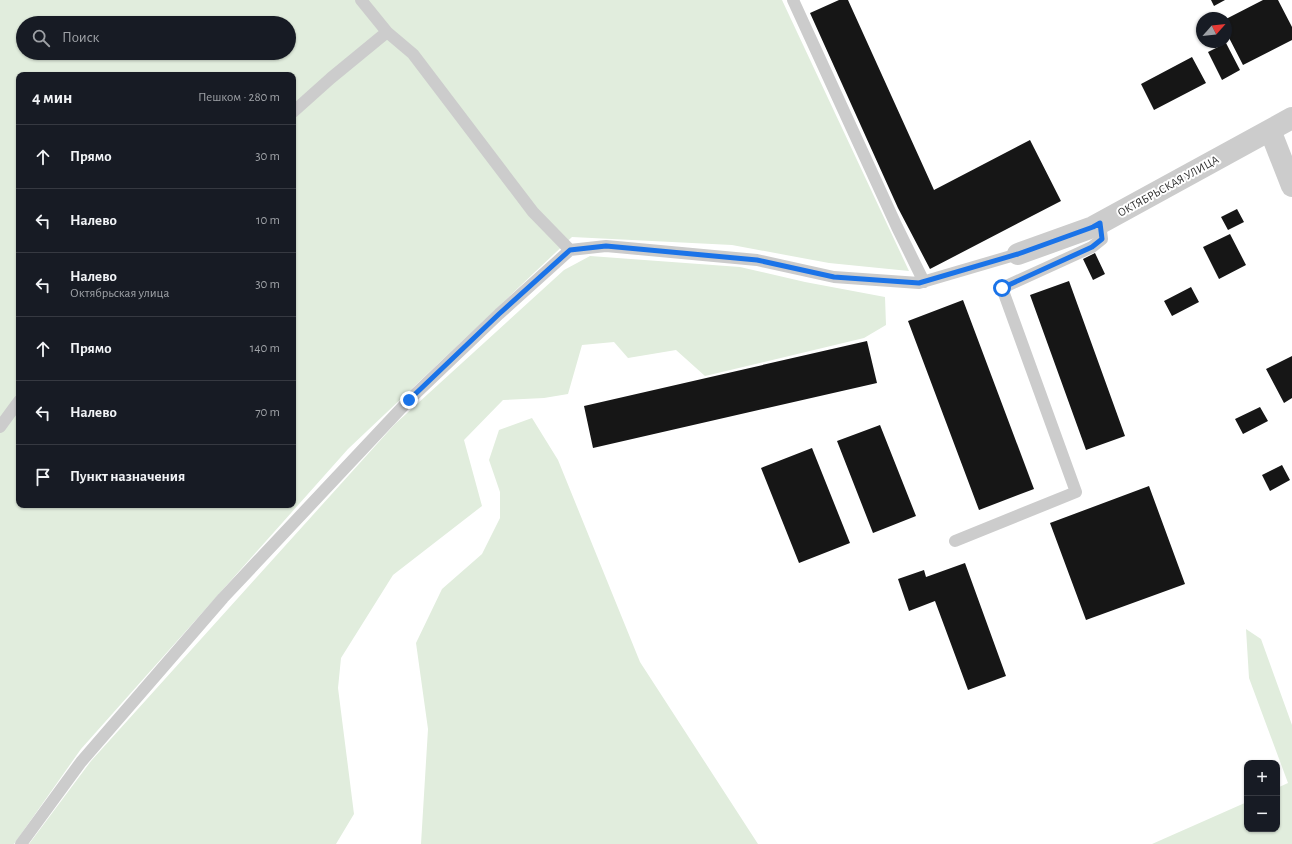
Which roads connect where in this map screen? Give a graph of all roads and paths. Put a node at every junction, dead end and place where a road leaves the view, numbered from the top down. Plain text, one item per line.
1 (361, 0) edge
2 (793, 0) edge
3 (387, 32) junction
4 (296, 109) edge
5 (1292, 118) edge
6 (1270, 130) junction
7 (1292, 186) edge
8 (1100, 223) junction
9 (570, 250) junction
10 (1018, 254) joint
11 (924, 282) junction
12 (16, 405) edge
13 (0, 427) edge
14 (955, 541) dead end
15 (21, 844) edge

1 - 3 lane
2 - 11 lane
3 - 4 lane
3 - 9 lane
5 - 6 street, ОКТЯБРЬСКАЯ УЛИЦА
6 - 7 street
6 - 8 street, ОКТЯБРЬСКАЯ УЛИЦА
8 - 10 street, ОКТЯБРЬСКАЯ УЛИЦА
8 - 14 lane
9 - 11 lane
9 - 15 lane
10 - 11 lane
12 - 13 lane

